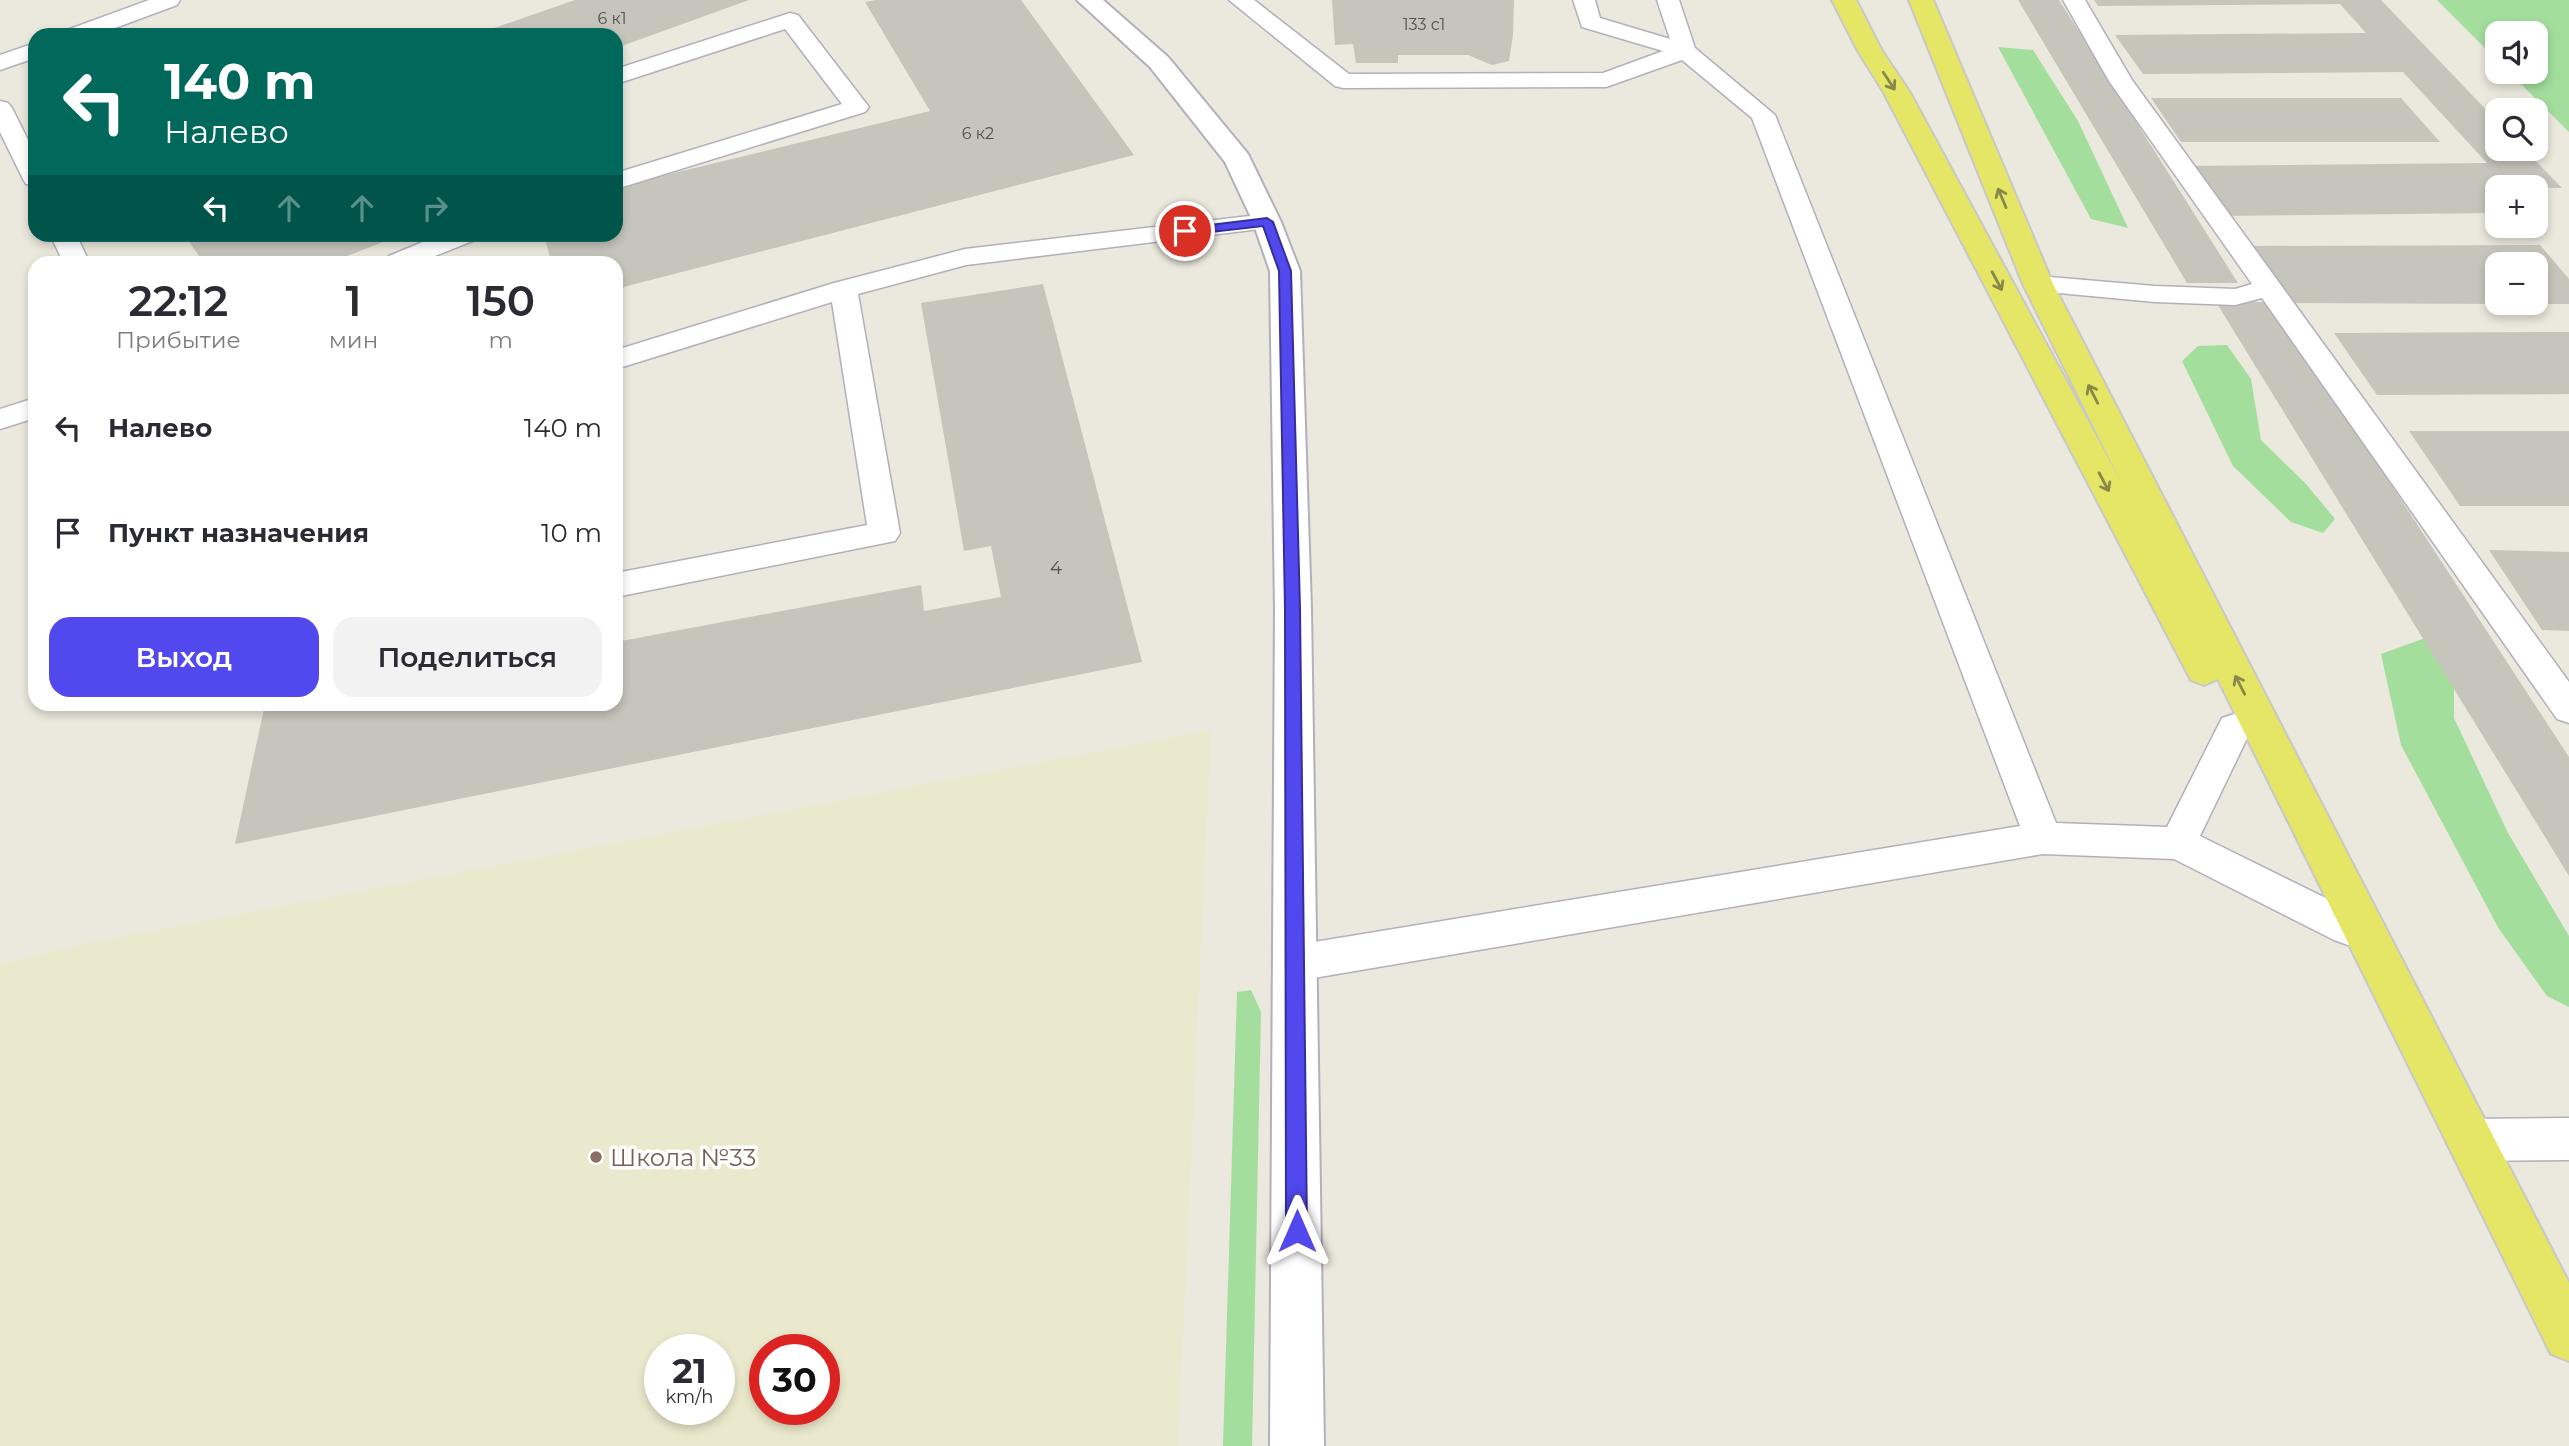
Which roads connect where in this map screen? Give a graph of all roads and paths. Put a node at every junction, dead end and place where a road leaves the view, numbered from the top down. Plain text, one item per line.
1 (169, 0) edge
2 (1088, 0) edge
3 (1240, 0) edge
4 (1584, 0) edge
5 (1668, 0) edge
6 (1829, 0) edge
7 (1844, 0) edge
8 (1921, 0) edge
9 (1942, 0) edge
10 (2074, 0) edge
11 (94, 28) edge
12 (1685, 51) junction
13 (1870, 51) junction
14 (28, 53) edge
15 (0, 63) edge
16 (1950, 74) junction
17 (623, 75) edge
18 (0, 108) edge
19 (28, 165) edge
20 (623, 179) edge
21 (1267, 222) junction
22 (447, 242) edge
23 (413, 256) edge
24 (2038, 284) junction
25 (2269, 288) junction
26 (844, 289) junction
27 (623, 358) edge
28 (28, 410) edge
29 (0, 419) edge
30 (623, 584) edge
31 (2569, 709) edge
32 (2234, 728) junction
33 (2043, 838) junction
34 (2178, 843) junction
35 (2348, 928) junction
36 (1296, 963) junction
37 (2569, 1139) edge
38 (2469, 1140) junction
39 (2569, 1336) edge
40 (1297, 1446) edge

1 - 11 lane
2 - 21 street
3 - 12 lane
4 - 12 lane
5 - 12 lane
6 - 13 main road
7 - 13 main road
8 - 16 main road
9 - 16 main road
10 - 25 lane
12 - 33 lane
13 -> 32 main road
14 - 15 lane
24 -> 16 main road
17 - 20 lane
18 - 19 lane
21 - 26 lane
21 - 36 street
22 - 23 lane
24 - 25 lane
38 -> 24 main road
25 - 31 lane
26 - 27 lane
26 - 30 lane
28 - 29 lane
32 - 34 lane
32 - 35 main road
33 - 34 lane
33 - 36 lane
34 - 35 lane
35 - 38 main road
36 - 40 street
37 - 38 lane
38 - 39 main road

